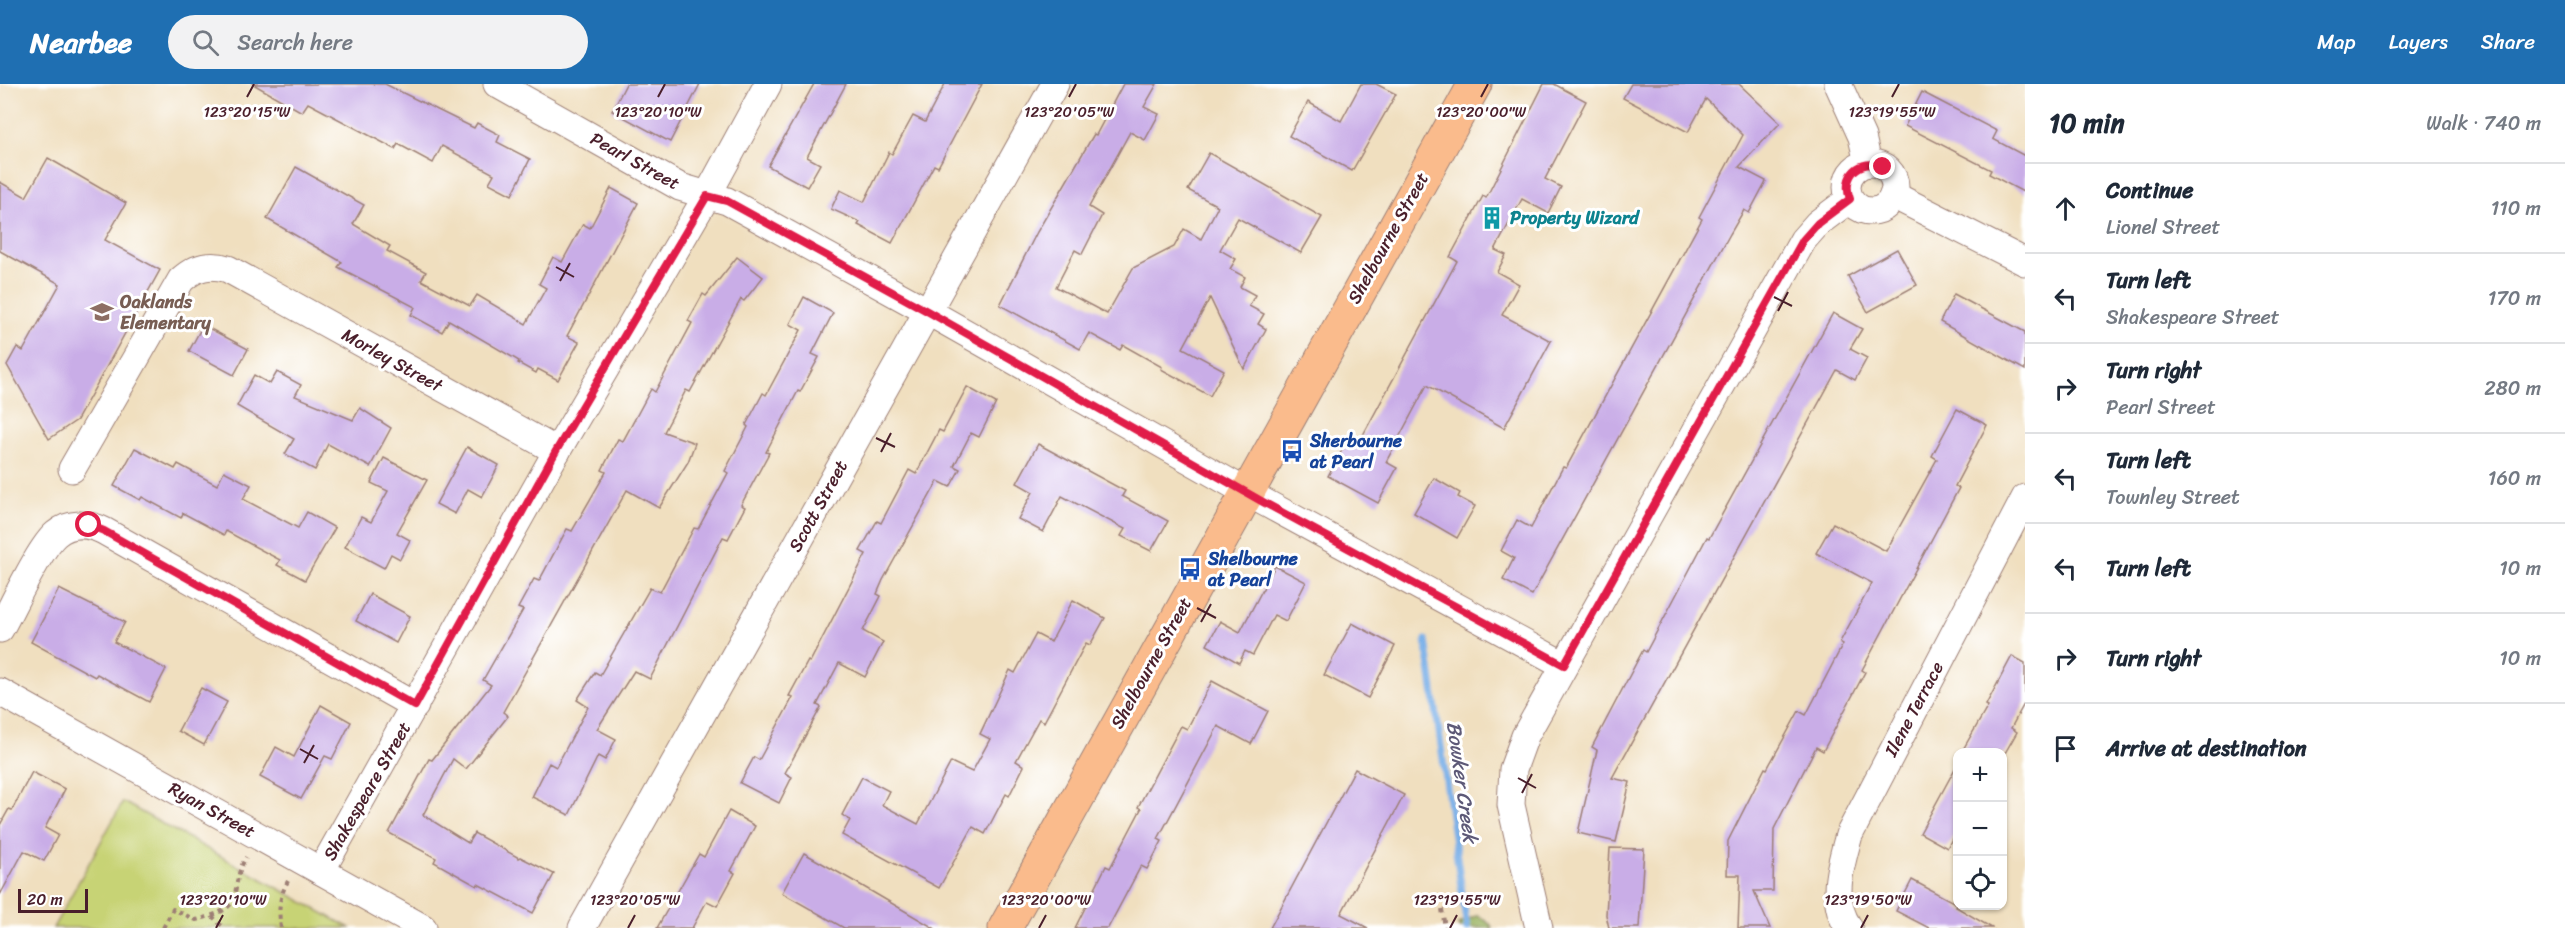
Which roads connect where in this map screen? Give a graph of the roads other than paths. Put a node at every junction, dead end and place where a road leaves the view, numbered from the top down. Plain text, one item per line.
1 (496, 84) edge
2 (768, 84) edge
3 (1055, 84) edge
4 (1475, 84) edge
5 (1838, 84) edge
6 (1868, 164) junction
7 (1893, 195) junction
8 (707, 196) junction
9 (1850, 199) junction
10 (2025, 262) edge
11 (927, 311) junction
12 (556, 451) junction
13 (72, 469) dead end
14 (1246, 492) junction
15 (2025, 498) edge
16 (10, 589) edge
17 (0, 629) edge
18 (1564, 665) junction
19 (2, 699) edge
20 (415, 706) junction
21 (311, 865) junction
22 (423, 928) edge
23 (582, 928) edge
24 (1005, 928) edge
25 (1539, 928) edge
26 (1849, 928) edge

1 - 8 street, Pearl Street
2 - 8 street, Shakespeare Street
3 - 11 street, Scott Street
4 - 14 main road, Shelbourne Street
5 - 6 street
6 - 7 street
6 - 9 street
7 - 9 street
7 - 10 street
8 - 11 street, Pearl Street
8 - 12 street, Shakespeare Street
9 - 18 street
11 - 14 street, Pearl Street
11 - 23 street, Scott Street
12 - 13 street, Morley Street
12 - 20 street, Shakespeare Street
14 - 18 street, Pearl Street
14 - 24 main road, Shelbourne Street
15 - 26 street, Ilene Terrace
16 - 17 street
16 - 20 street
18 - 25 street
19 - 21 street, Ryan Street
20 - 21 street, Shakespeare Street
21 - 22 street, Ryan Street

